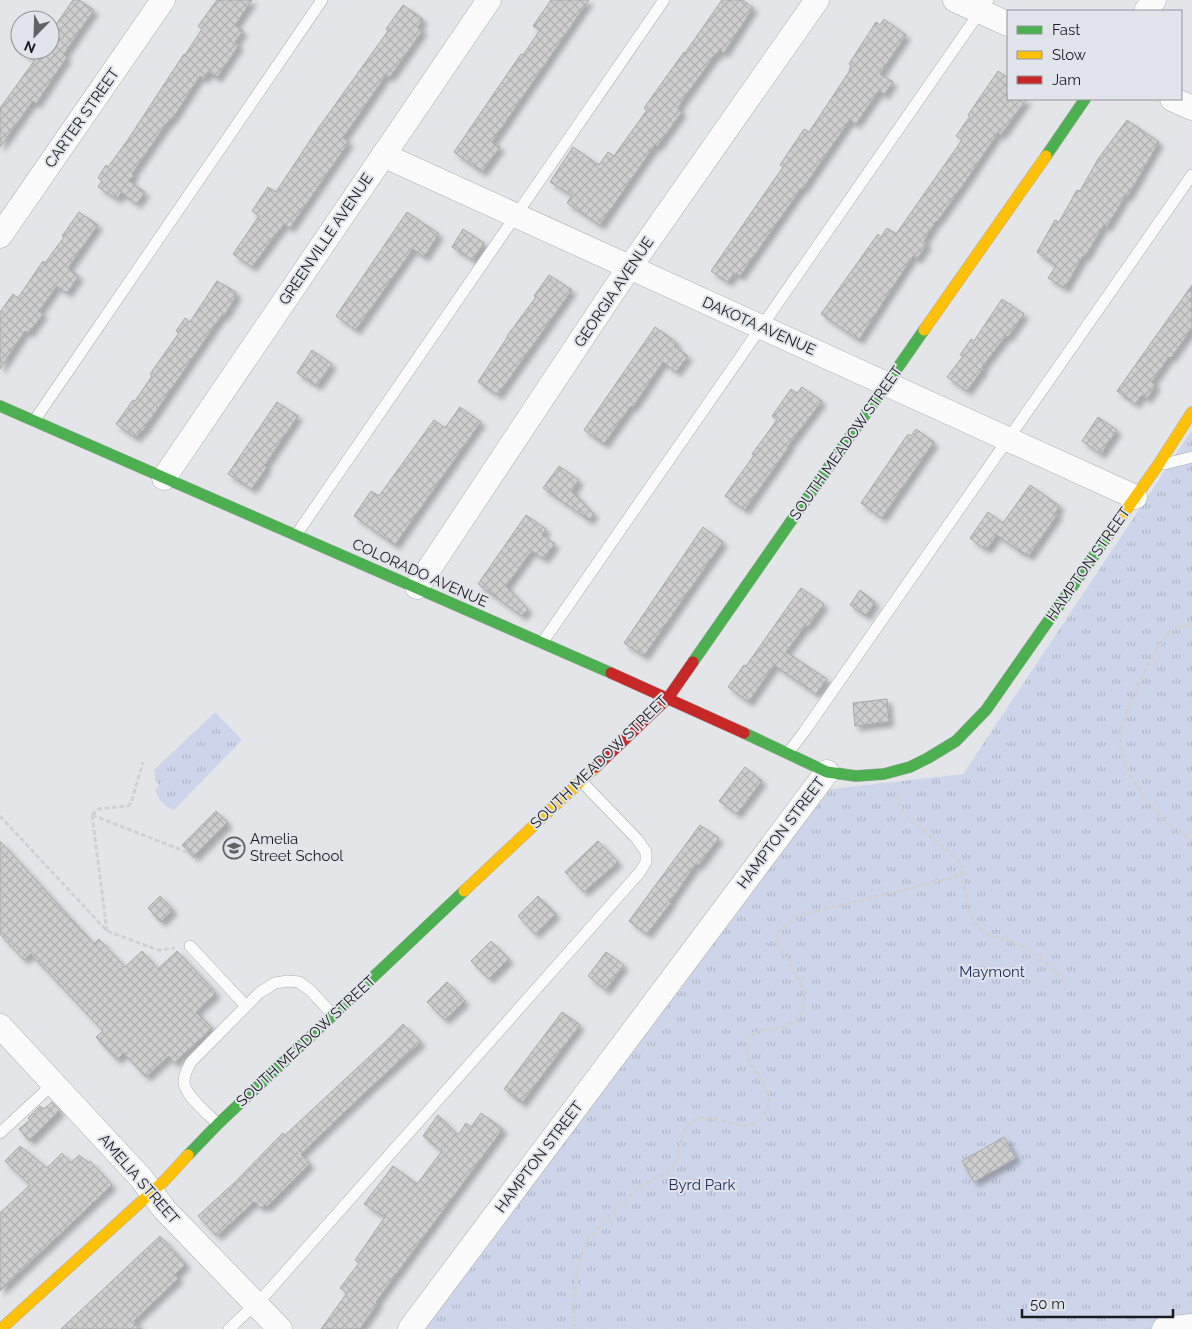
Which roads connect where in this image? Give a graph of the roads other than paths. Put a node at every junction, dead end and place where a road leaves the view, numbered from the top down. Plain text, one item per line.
1 (163, 0) edge
2 (322, 0) edge
3 (664, 0) edge
4 (817, 0) edge
5 (955, 0) edge
6 (482, 2) edge
7 (984, 6) edge
8 (1007, 23) edge
9 (1084, 100) edge
10 (1174, 100) edge
11 (1192, 108) edge
12 (383, 155) junction
13 (1192, 175) edge
14 (516, 215) junction
15 (0, 236) edge
16 (630, 267) junction
17 (761, 327) junction
18 (887, 384) junction
19 (0, 406) edge
20 (1192, 412) edge
21 (34, 421) junction
22 (1187, 426) edge
23 (1008, 439) junction
24 (1192, 457) edge
25 (1158, 465) junction
26 (164, 478) junction
27 (1135, 497) junction
28 (296, 535) junction
29 (417, 587) junction
30 (542, 643) junction
31 (668, 698) junction
32 (788, 753) junction
33 (826, 772) junction
34 (580, 781) junction
35 (190, 946) road end
36 (246, 1006) junction
37 (333, 1015) junction
38 (0, 1026) edge
39 (53, 1084) junction
40 (218, 1124) junction
41 (0, 1133) edge
42 (151, 1192) junction
43 (256, 1304) junction
44 (1192, 1326) edge
45 (1, 1329) edge
46 (229, 1329) edge
47 (280, 1329) edge
48 (410, 1329) edge
49 (1164, 1329) edge

1 - 15 street, CARTER STREET
2 - 21 lane
3 - 14 lane
4 - 16 street, GEORGIA AVENUE
5 - 7 street
6 - 12 street, GREENVILLE AVENUE
7 - 8 street
7 - 17 lane
9 - 18 street, SOUTH MEADOW STREET
10 - 11 street
12 - 14 street, DAKOTA AVENUE
12 - 26 street, GREENVILLE AVENUE
13 - 23 lane
14 - 16 street, DAKOTA AVENUE
14 - 28 lane
16 - 17 street, DAKOTA AVENUE
16 - 29 street, GEORGIA AVENUE
17 - 18 street, DAKOTA AVENUE
17 - 30 lane
18 - 23 street, DAKOTA AVENUE
18 - 31 street, SOUTH MEADOW STREET
19 - 21 street, COLORADO AVENUE
20 - 22 street, HAMPTON STREET
21 - 26 street, COLORADO AVENUE
22 - 25 street, HAMPTON STREET
23 - 27 street, DAKOTA AVENUE
23 - 32 lane
24 - 25 lane
25 - 27 street, HAMPTON STREET
26 - 28 street, COLORADO AVENUE
27 - 33 street, HAMPTON STREET
28 - 29 street, COLORADO AVENUE
29 - 30 street, COLORADO AVENUE
30 - 31 street, COLORADO AVENUE
31 - 32 street, COLORADO AVENUE
31 - 34 street, SOUTH MEADOW STREET
32 - 33 street, COLORADO AVENUE
33 - 48 street, HAMPTON STREET
34 - 37 street, SOUTH MEADOW STREET
34 - 43 lane
35 - 36 lane
36 - 37 lane
36 - 40 lane
37 - 40 street, SOUTH MEADOW STREET
38 - 39 street, AMELIA STREET
39 - 41 lane
39 - 42 street, AMELIA STREET
40 - 42 street, SOUTH MEADOW STREET
42 - 43 street, AMELIA STREET
42 - 45 street, SOUTH MEADOW STREET
43 - 46 lane
43 - 47 street, AMELIA STREET
44 - 49 street

